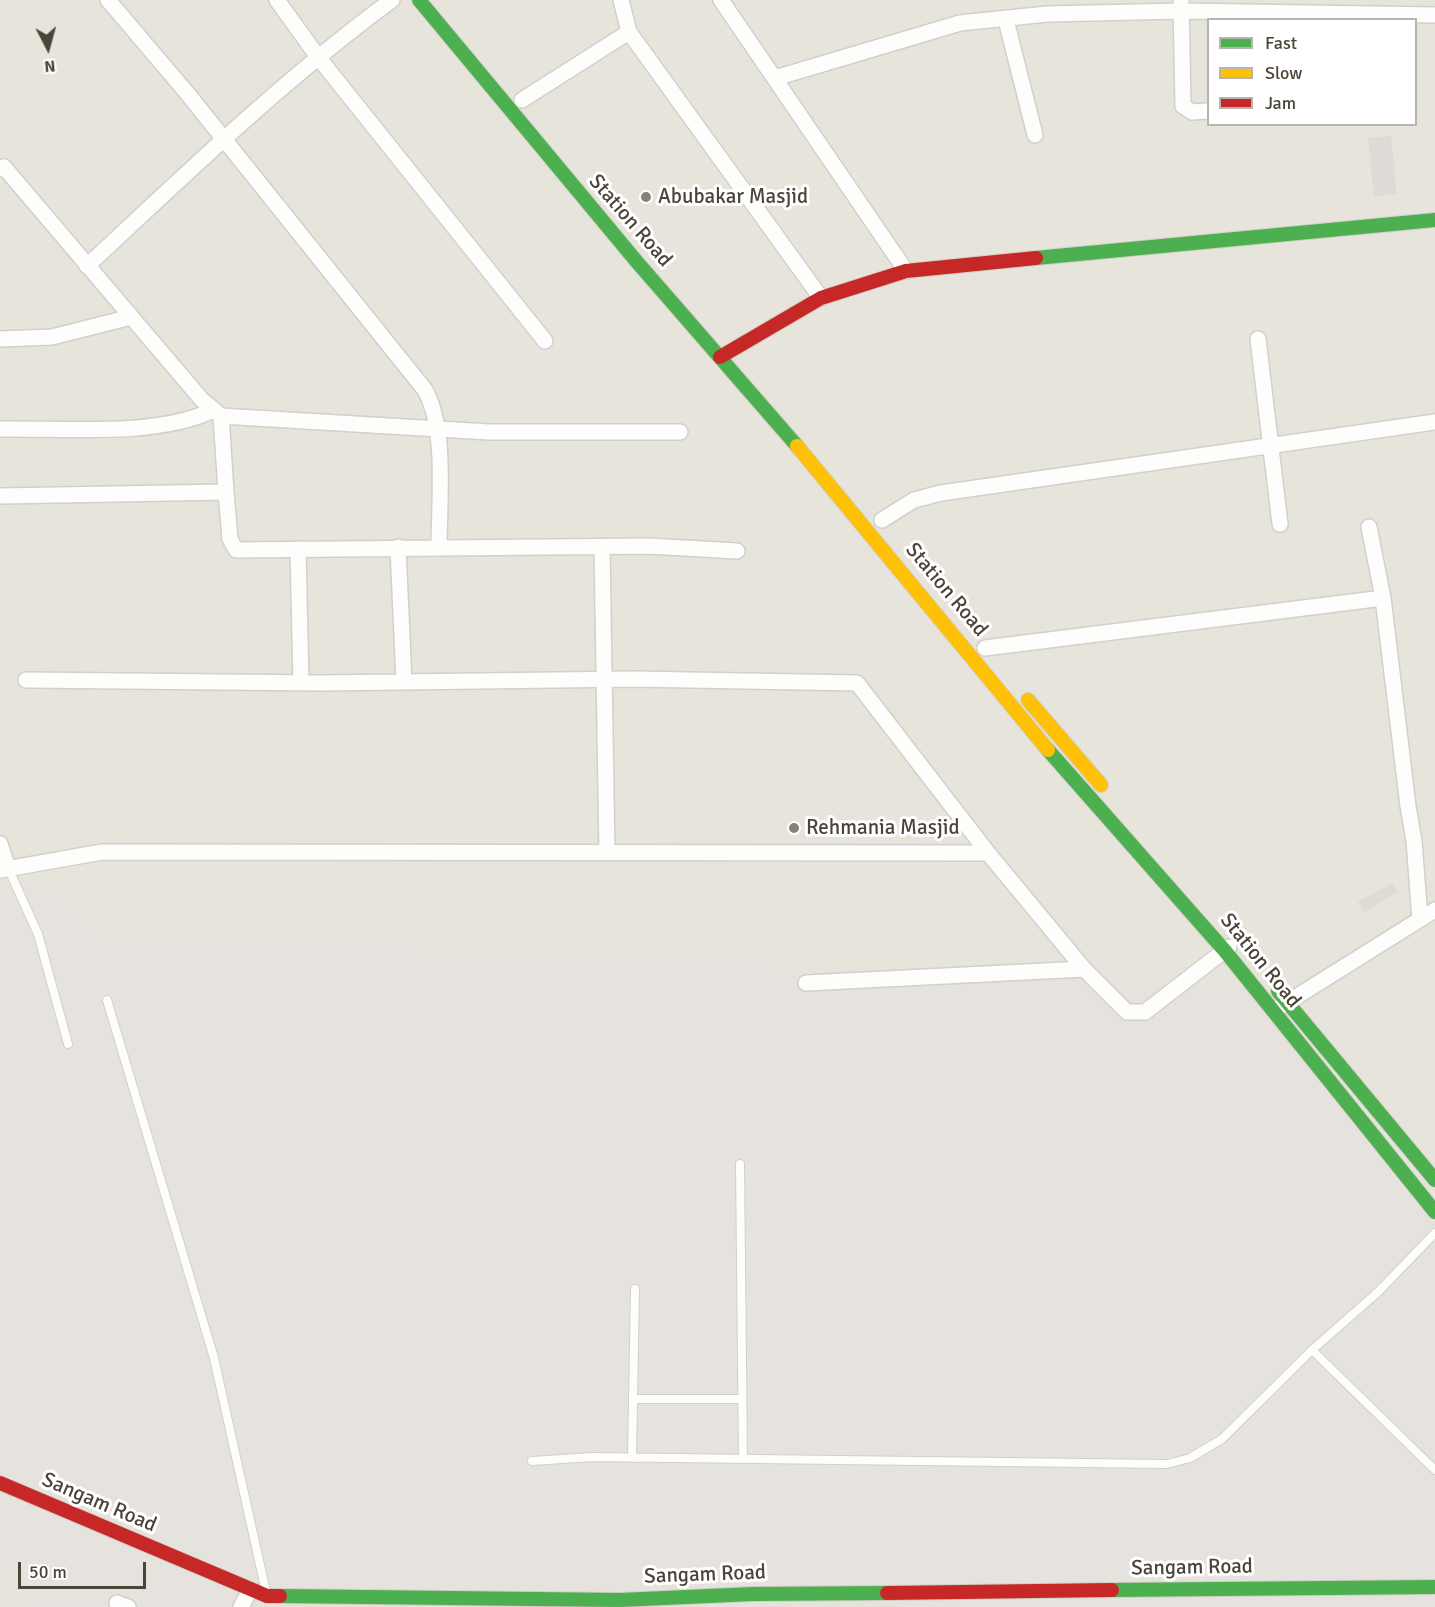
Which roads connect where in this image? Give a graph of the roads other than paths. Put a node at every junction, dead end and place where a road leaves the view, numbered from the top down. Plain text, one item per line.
1 (108, 0) edge
2 (277, 0) edge
3 (392, 0) edge
4 (419, 0) edge
5 (621, 0) edge
6 (721, 0) edge
7 (1181, 5) edge
8 (1435, 15) edge
9 (1006, 20) junction
10 (629, 32) junction
11 (318, 57) junction
12 (775, 78) junction
13 (523, 100) dead end
14 (1207, 111) edge
15 (1035, 135) dead end
16 (223, 139) junction
17 (1, 165) edge
18 (1435, 220) edge
19 (87, 266) junction
20 (906, 271) junction
21 (821, 298) junction
22 (695, 306) dead end
23 (131, 317) junction
24 (0, 339) edge
25 (1258, 339) dead end
26 (545, 340) dead end
27 (726, 354) junction
28 (216, 413) junction
29 (1435, 422) edge
30 (0, 429) edge
31 (438, 429) junction
32 (803, 431) dead end
33 (680, 432) dead end
34 (1272, 444) junction
35 (226, 492) junction
36 (0, 496) edge
37 (882, 520) dead end
38 (1280, 524) dead end
39 (1369, 527) dead end
40 (602, 546) junction
41 (398, 547) junction
42 (439, 547) junction
43 (298, 549) junction
44 (737, 551) dead end
45 (1383, 598) junction
46 (985, 648) dead end
47 (606, 679) junction
48 (26, 680) dead end
49 (404, 682) junction
50 (301, 683) junction
51 (1022, 693) dead end
52 (1113, 800) dead end
53 (0, 844) edge
54 (607, 853) junction
55 (988, 853) junction
56 (1158, 853) dead end
57 (4, 869) edge
58 (1435, 910) edge
59 (1420, 919) junction
60 (1229, 946) junction
61 (1084, 969) junction
62 (806, 983) dead end
63 (107, 1000) dead end
64 (1288, 1002) junction
65 (1274, 1011) junction
66 (68, 1044) dead end
67 (740, 1164) dead end
68 (1435, 1180) edge
69 (1435, 1212) edge
70 (1435, 1233) edge
71 (635, 1288) dead end
72 (1312, 1350) junction
73 (633, 1399) junction
74 (742, 1399) junction
75 (632, 1458) junction
76 (742, 1459) junction
77 (532, 1461) dead end
78 (1435, 1470) edge
79 (0, 1484) edge
80 (1435, 1587) edge
81 (250, 1590) junction
82 (1122, 1590) junction
83 (267, 1596) junction
84 (753, 1600) edge
85 (963, 1600) edge
86 (290, 1602) edge
87 (328, 1602) edge
88 (512, 1602) edge
89 (620, 1603) edge
90 (241, 1607) edge
91 (1124, 1607) edge

1 - 16 street
2 - 11 street
3 - 11 street
4 - 27 main road, Station Road
5 - 10 street
6 - 12 street
7 - 8 street
7 - 9 street
7 - 14 street
9 - 12 street
9 - 15 street
10 - 13 street
10 - 21 street
11 - 16 street
11 - 26 street
12 - 20 street
16 - 19 street
16 - 31 street
17 - 19 street
18 - 20 main road
19 - 23 street
20 - 21 main road
21 - 27 main road
22 - 27 main road, Station Road
23 - 24 street
23 - 28 street
25 - 34 street
27 - 32 main road, Station Road
27 - 60 main road, Station Road
28 - 30 street
28 - 31 street
28 - 35 street
29 - 34 street
31 - 33 street
31 - 42 street
34 - 37 street
34 - 38 street
35 - 36 street
35 - 43 street
39 - 45 street
40 - 42 street
40 - 44 street
40 - 47 street
41 - 42 street
41 - 43 street
41 - 49 street
43 - 50 street
45 - 46 street
45 - 59 street
47 - 49 street
47 - 54 street
47 - 55 street
48 - 50 street
49 - 50 street
51 - 52 main road
53 - 57 street
54 - 55 street
54 - 57 street
55 - 61 street
56 - 60 main road, Station Road
57 - 66 lane
58 - 59 street
59 - 64 street
60 - 61 street
60 - 64 main road, Station Road
60 - 65 main road, Station Road
61 - 62 street
63 - 83 lane
64 - 65 street
64 - 68 main road, Station Road
65 - 69 main road, Station Road
67 - 74 lane
70 - 72 lane
71 - 73 lane
72 - 76 lane
72 - 78 lane
73 - 74 lane
73 - 75 lane
74 - 76 lane
75 - 76 lane
75 - 77 lane
79 - 81 main road, Sangam Road
80 - 82 main road, Sangam Road
81 - 83 main road, Sangam Road
81 - 90 street
82 - 85 main road, Sangam Road
82 - 91 street
83 - 86 main road, Sangam Road
84 - 85 main road, Sangam Road
84 - 89 main road, Sangam Road
86 - 87 main road, Sangam Road
87 - 88 main road, Sangam Road
88 - 89 main road, Sangam Road

